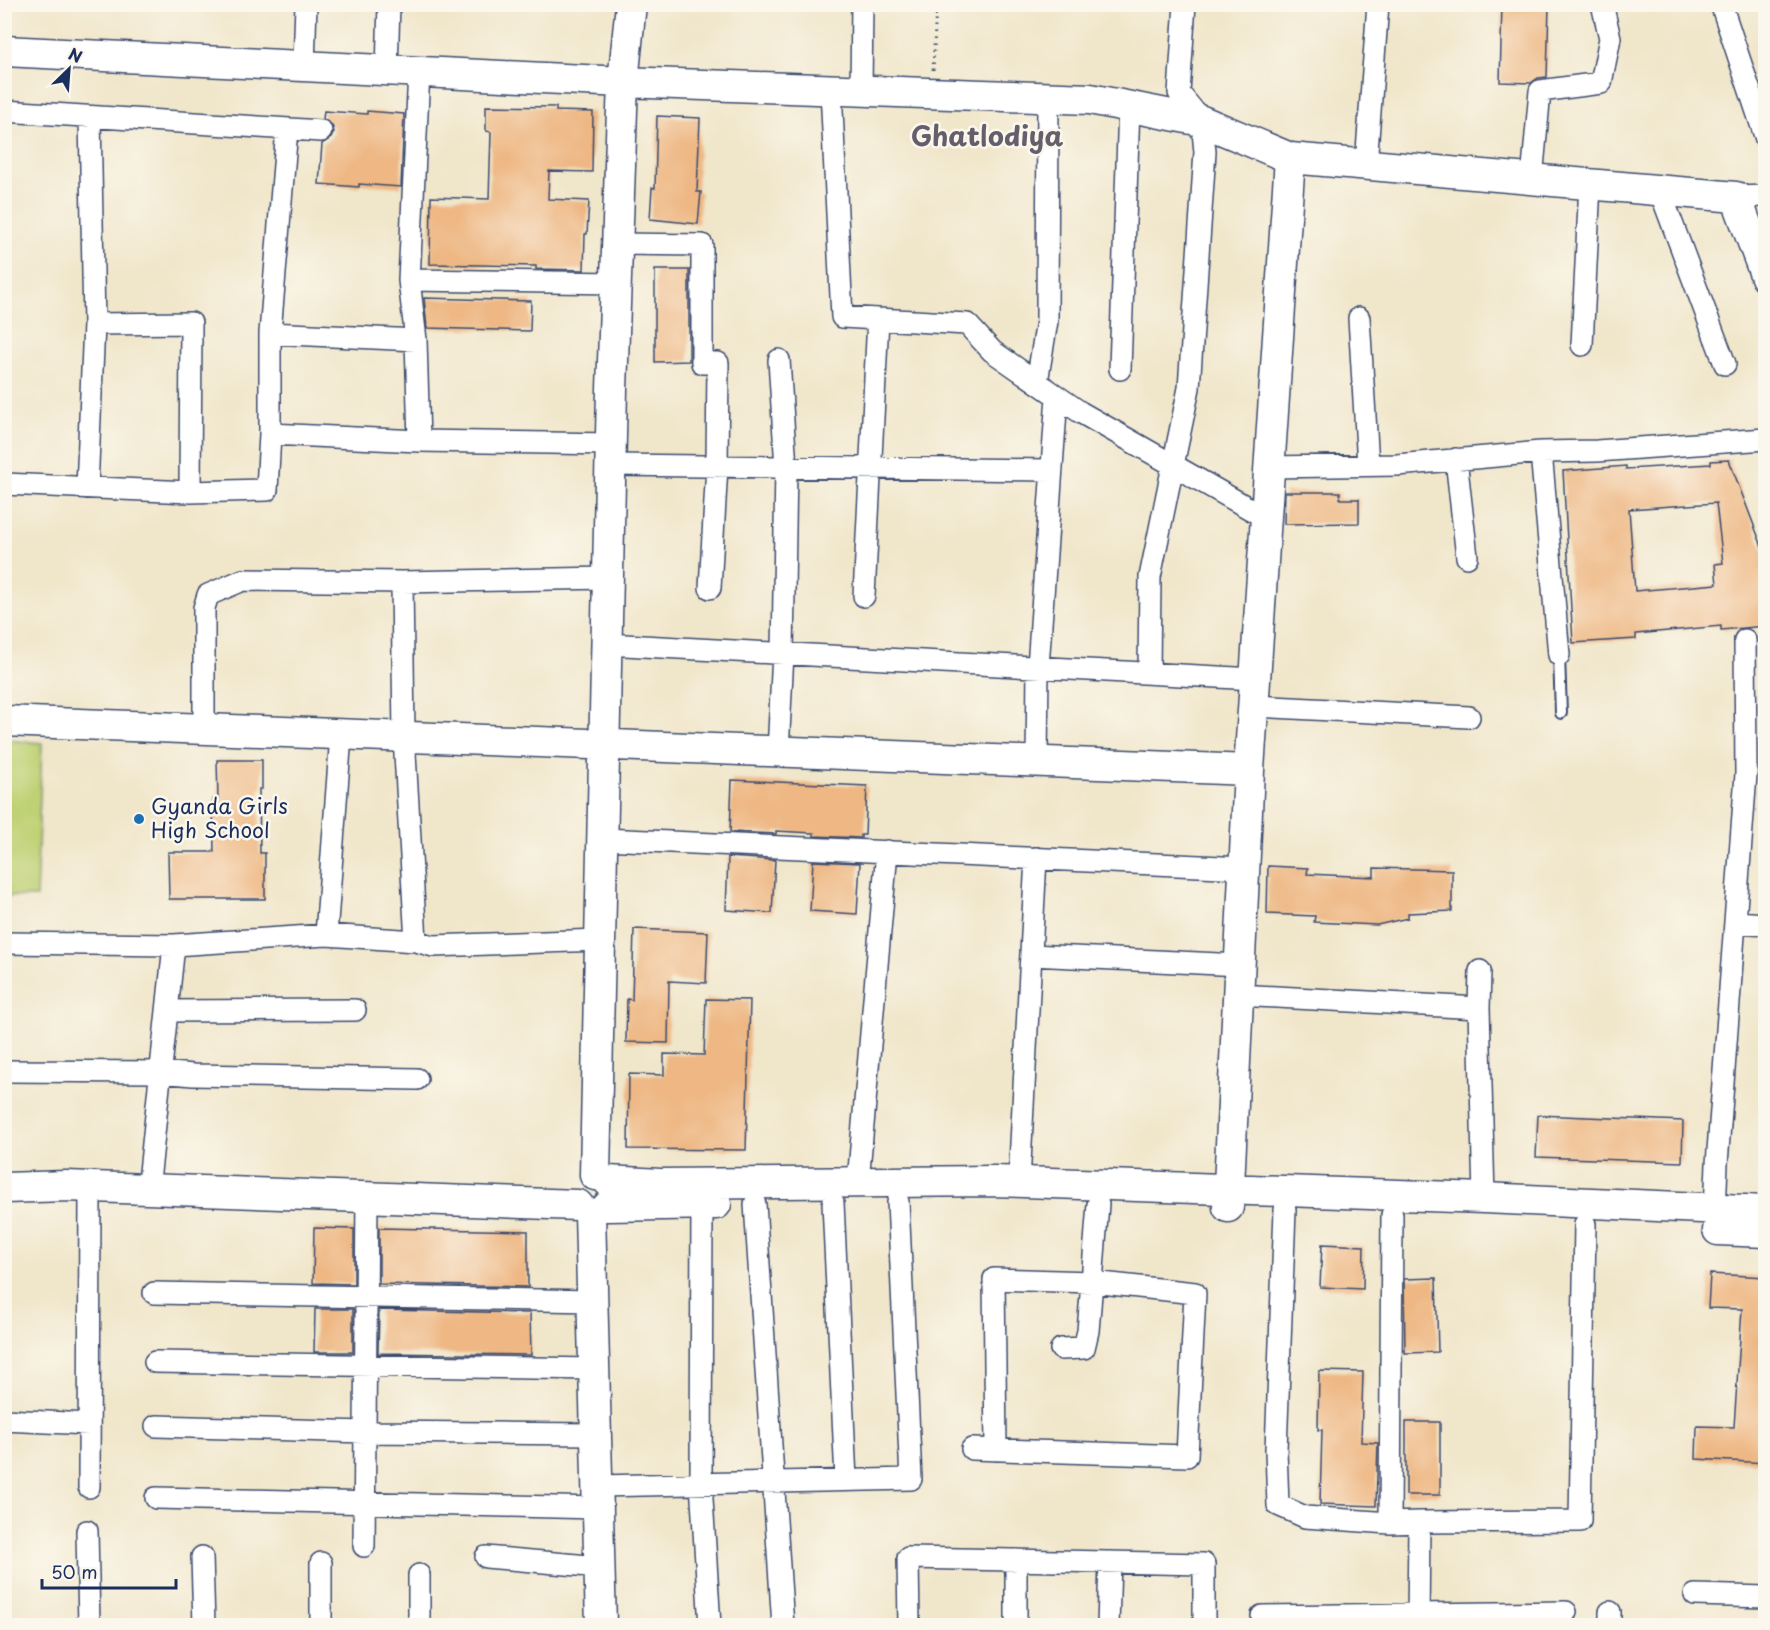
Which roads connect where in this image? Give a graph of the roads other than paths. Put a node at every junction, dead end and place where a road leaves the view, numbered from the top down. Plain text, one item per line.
1 (306, 4) edge
2 (389, 4) edge
3 (631, 4) edge
4 (862, 4) edge
5 (1185, 4) edge
6 (1378, 4) edge
7 (1602, 4) edge
8 (1721, 4) edge
9 (4, 51) edge
10 (304, 66) junction
11 (387, 70) junction
12 (419, 72) junction
13 (623, 82) junction
14 (831, 89) junction
15 (861, 90) junction
16 (1048, 97) junction
17 (1129, 106) junction
18 (4, 111) edge
19 (90, 117) junction
20 (1202, 121) junction
21 (287, 129) junction
22 (321, 131) dead end
23 (1766, 139) edge
24 (1290, 158) junction
25 (1366, 165) junction
26 (1532, 179) junction
27 (1590, 184) junction
28 (1660, 191) junction
29 (1766, 196) edge
30 (1736, 198) junction
31 (617, 244) junction
32 (1766, 278) edge
33 (409, 280) junction
34 (616, 283) junction
35 (1359, 318) dead end
36 (878, 319) junction
37 (94, 324) junction
38 (270, 333) junction
39 (417, 340) junction
40 (1582, 345) dead end
41 (779, 360) dead end
42 (1725, 364) dead end
43 (1120, 369) dead end
44 (1037, 382) junction
45 (1057, 396) junction
46 (270, 434) junction
47 (1766, 439) edge
48 (418, 441) junction
49 (1541, 452) junction
50 (610, 454) junction
51 (1456, 459) junction
52 (1173, 465) junction
53 (1368, 465) junction
54 (717, 466) junction
55 (786, 467) junction
56 (1269, 467) junction
57 (869, 468) junction
58 (1052, 470) junction
59 (4, 484) edge
60 (87, 488) junction
61 (190, 492) junction
62 (1266, 518) junction
63 (1467, 557) dead end
64 (608, 578) junction
65 (402, 582) junction
66 (710, 588) dead end
67 (864, 596) dead end
68 (1745, 640) dead end
69 (606, 644) junction
70 (783, 653) junction
71 (1559, 655) joint
72 (1038, 667) junction
73 (1149, 674) junction
74 (1254, 693) junction
75 (1561, 713) dead end
76 (1469, 717) dead end
77 (4, 722) edge
78 (204, 729) junction
79 (341, 735) junction
80 (404, 737) junction
81 (604, 746) junction
82 (778, 752) junction
83 (1036, 762) junction
84 (1766, 766) edge
85 (1249, 770) junction
86 (1746, 774) junction
87 (603, 838) junction
88 (887, 851) junction
89 (1036, 858) junction
90 (1244, 868) junction
91 (1736, 921) junction
92 (1766, 924) edge
93 (326, 935) junction
94 (600, 940) junction
95 (416, 941) junction
96 (4, 943) edge
97 (174, 945) junction
98 (1031, 955) junction
99 (1239, 965) junction
100 (1480, 971) dead end
101 (1238, 995) junction
102 (1479, 1008) junction
103 (355, 1010) dead end
104 (167, 1011) junction
105 (4, 1071) edge
106 (160, 1072) junction
107 (417, 1079) dead end
108 (4, 1169) edge
109 (150, 1172) junction
110 (858, 1182) junction
111 (1019, 1182) junction
112 (90, 1187) junction
113 (4, 1188) edge
114 (593, 1194) junction
115 (367, 1197) junction
116 (1229, 1198) junction
117 (1484, 1198) junction
118 (898, 1202) junction
119 (833, 1203) junction
120 (702, 1204) junction
121 (755, 1204) junction
122 (1098, 1204) junction
123 (1285, 1210) junction
124 (1715, 1210) junction
125 (1766, 1211) edge
126 (1392, 1215) junction
127 (1585, 1224) junction
128 (1766, 1232) edge
129 (1092, 1282) junction
130 (154, 1293) dead end
131 (366, 1298) junction
132 (593, 1301) junction
133 (1061, 1348) dead end
134 (155, 1362) dead end
135 (366, 1364) junction
136 (594, 1369) junction
137 (4, 1420) edge
138 (89, 1424) junction
139 (156, 1426) dead end
140 (365, 1432) junction
141 (596, 1434) junction
142 (972, 1449) dead end
143 (996, 1449) junction
144 (846, 1480) junction
145 (775, 1482) junction
146 (702, 1483) junction
147 (88, 1487) dead end
148 (598, 1497) junction
149 (156, 1498) dead end
150 (364, 1502) junction
151 (1419, 1522) junction
152 (1390, 1523) junction
153 (87, 1530) dead end
154 (364, 1546) dead end
155 (202, 1557) dead end
156 (486, 1557) dead end
157 (1016, 1560) junction
158 (1110, 1562) junction
159 (321, 1563) dead end
160 (600, 1567) junction
161 (419, 1575) dead end
162 (1695, 1595) dead end
163 (1766, 1597) edge
164 (1566, 1612) dead end
165 (1262, 1616) dead end
166 (1418, 1620) edge
167 (89, 1626) edge
168 (204, 1626) edge
169 (321, 1626) edge
170 (419, 1626) edge
171 (602, 1626) edge
172 (710, 1626) edge
173 (783, 1626) edge
174 (909, 1626) edge
175 (1016, 1626) edge
176 (1108, 1626) edge
177 (1204, 1626) edge

1 - 10 street
2 - 11 street
3 - 13 street
4 - 15 street
5 - 20 street
6 - 25 street
7 - 26 street
8 - 23 street
9 - 10 street
10 - 11 street
11 - 12 street
12 - 13 street
12 - 33 street
13 - 14 street
13 - 31 street
14 - 15 street
14 - 36 street
15 - 16 street
16 - 17 street
16 - 44 street
17 - 20 street
17 - 43 street
18 - 19 street
19 - 21 street
19 - 37 street
20 - 24 street
20 - 52 street
21 - 22 street
21 - 38 street
24 - 25 street
24 - 56 street
25 - 26 street
26 - 27 street
27 - 28 street
27 - 40 street
28 - 30 street
28 - 42 street
29 - 30 street
30 - 32 street
31 - 34 street
31 - 54 street
33 - 34 street
33 - 39 street
34 - 50 street
35 - 53 street
36 - 44 street
36 - 57 street
37 - 60 street
37 - 61 street
38 - 39 street
38 - 46 street
39 - 48 street
41 - 55 street
44 - 45 street
45 - 52 street
45 - 58 street
46 - 48 street
46 - 61 street
47 - 49 street
48 - 50 street
49 - 51 street
49 - 71 street
50 - 54 street
50 - 64 street
51 - 53 street
51 - 63 street
52 - 62 street
52 - 73 street
53 - 56 street
54 - 55 street
54 - 66 street
55 - 57 street
55 - 70 street
56 - 62 street
57 - 58 street
57 - 67 street
58 - 72 street
59 - 60 street
60 - 61 street
62 - 74 street
64 - 65 street
64 - 69 street
65 - 78 street
65 - 80 street
68 - 86 street
69 - 70 street
69 - 81 street
70 - 72 street
70 - 82 street
71 - 75 lane
72 - 73 street
72 - 83 street
73 - 74 street
74 - 76 street
74 - 85 street
77 - 78 street
78 - 79 street
79 - 80 street
79 - 93 street
80 - 81 street
80 - 95 street
81 - 82 street
81 - 87 street
82 - 83 street
83 - 85 street
84 - 86 street
85 - 90 street
86 - 91 street
87 - 88 street
87 - 94 street
88 - 89 street
88 - 110 street
89 - 90 street
89 - 98 street
90 - 99 street
91 - 92 street
91 - 124 street
93 - 95 street
93 - 97 street
94 - 95 street
94 - 114 street
96 - 97 street
97 - 104 street
98 - 99 street
98 - 111 street
99 - 101 street
100 - 102 street
101 - 102 street
101 - 116 street
102 - 117 street
103 - 104 street
104 - 106 street
105 - 106 street
106 - 107 street
106 - 109 street
108 - 109 street
109 - 114 street
110 - 111 street
110 - 114 street
111 - 116 street
112 - 113 street
112 - 115 street
112 - 138 street
114 - 115 street
114 - 120 street
114 - 132 street
115 - 131 street
116 - 117 street
116 - 122 street
116 - 123 street
117 - 124 street
118 - 119 street
118 - 122 street
118 - 144 street
119 - 121 street
119 - 144 street
120 - 121 street
120 - 146 street
121 - 145 street
122 - 129 street
123 - 126 street
123 - 152 street
124 - 125 street
126 - 127 street
126 - 152 street
127 - 128 street
127 - 151 street
129 - 133 street
129 - 143 street
129 - 143 street
130 - 131 street
131 - 132 street
131 - 135 street
132 - 136 street
134 - 135 street
135 - 136 street
135 - 140 street
136 - 141 street
137 - 138 street
138 - 147 street
139 - 140 street
140 - 141 street
140 - 150 street
141 - 148 street
142 - 143 street
144 - 145 street
145 - 146 street
145 - 173 street
146 - 148 street
146 - 172 street
148 - 150 street
148 - 160 street
149 - 150 street
150 - 154 street
151 - 152 street
151 - 166 street
153 - 167 street
155 - 168 street
156 - 160 street
157 - 158 street
157 - 174 street
157 - 175 street
158 - 176 street
158 - 177 street
159 - 169 street
160 - 171 street
161 - 170 street
162 - 163 street
164 - 166 street
165 - 166 street

